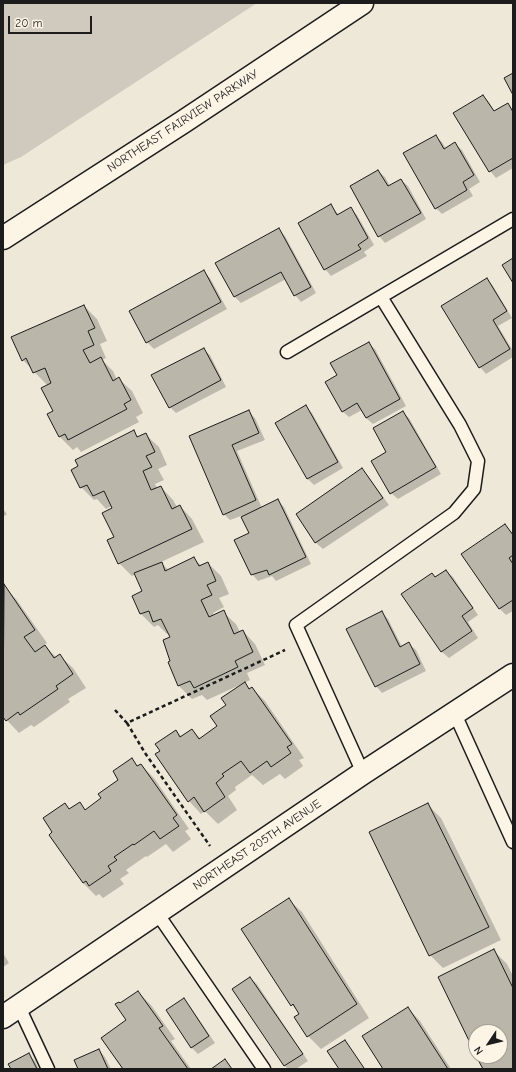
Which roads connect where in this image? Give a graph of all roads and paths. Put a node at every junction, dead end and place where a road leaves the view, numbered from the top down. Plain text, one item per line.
1 (362, 3) edge
2 (513, 219) edge
3 (3, 238) edge
4 (381, 297) junction
5 (287, 352) dead end
6 (303, 642) junction
7 (513, 675) edge
8 (115, 710) dead end
9 (455, 714) junction
10 (127, 722) junction
11 (363, 773) junction
12 (513, 842) edge
13 (225, 867) junction
14 (157, 913) junction
15 (11, 1012) edge
16 (48, 1069) edge
17 (264, 1069) edge

1 - 3 street, NORTHEAST FAIRVIEW PARKWAY
2 - 4 lane
4 - 5 lane
4 - 6 lane
6 - 10 path
6 - 11 lane
7 - 9 street, NORTHEAST 205TH AVENUE
8 - 10 path
9 - 11 street, NORTHEAST 205TH AVENUE
9 - 12 lane
10 - 13 path
11 - 13 street, NORTHEAST 205TH AVENUE
13 - 14 street, NORTHEAST 205TH AVENUE
14 - 15 street, NORTHEAST 205TH AVENUE
14 - 17 lane
15 - 16 lane

